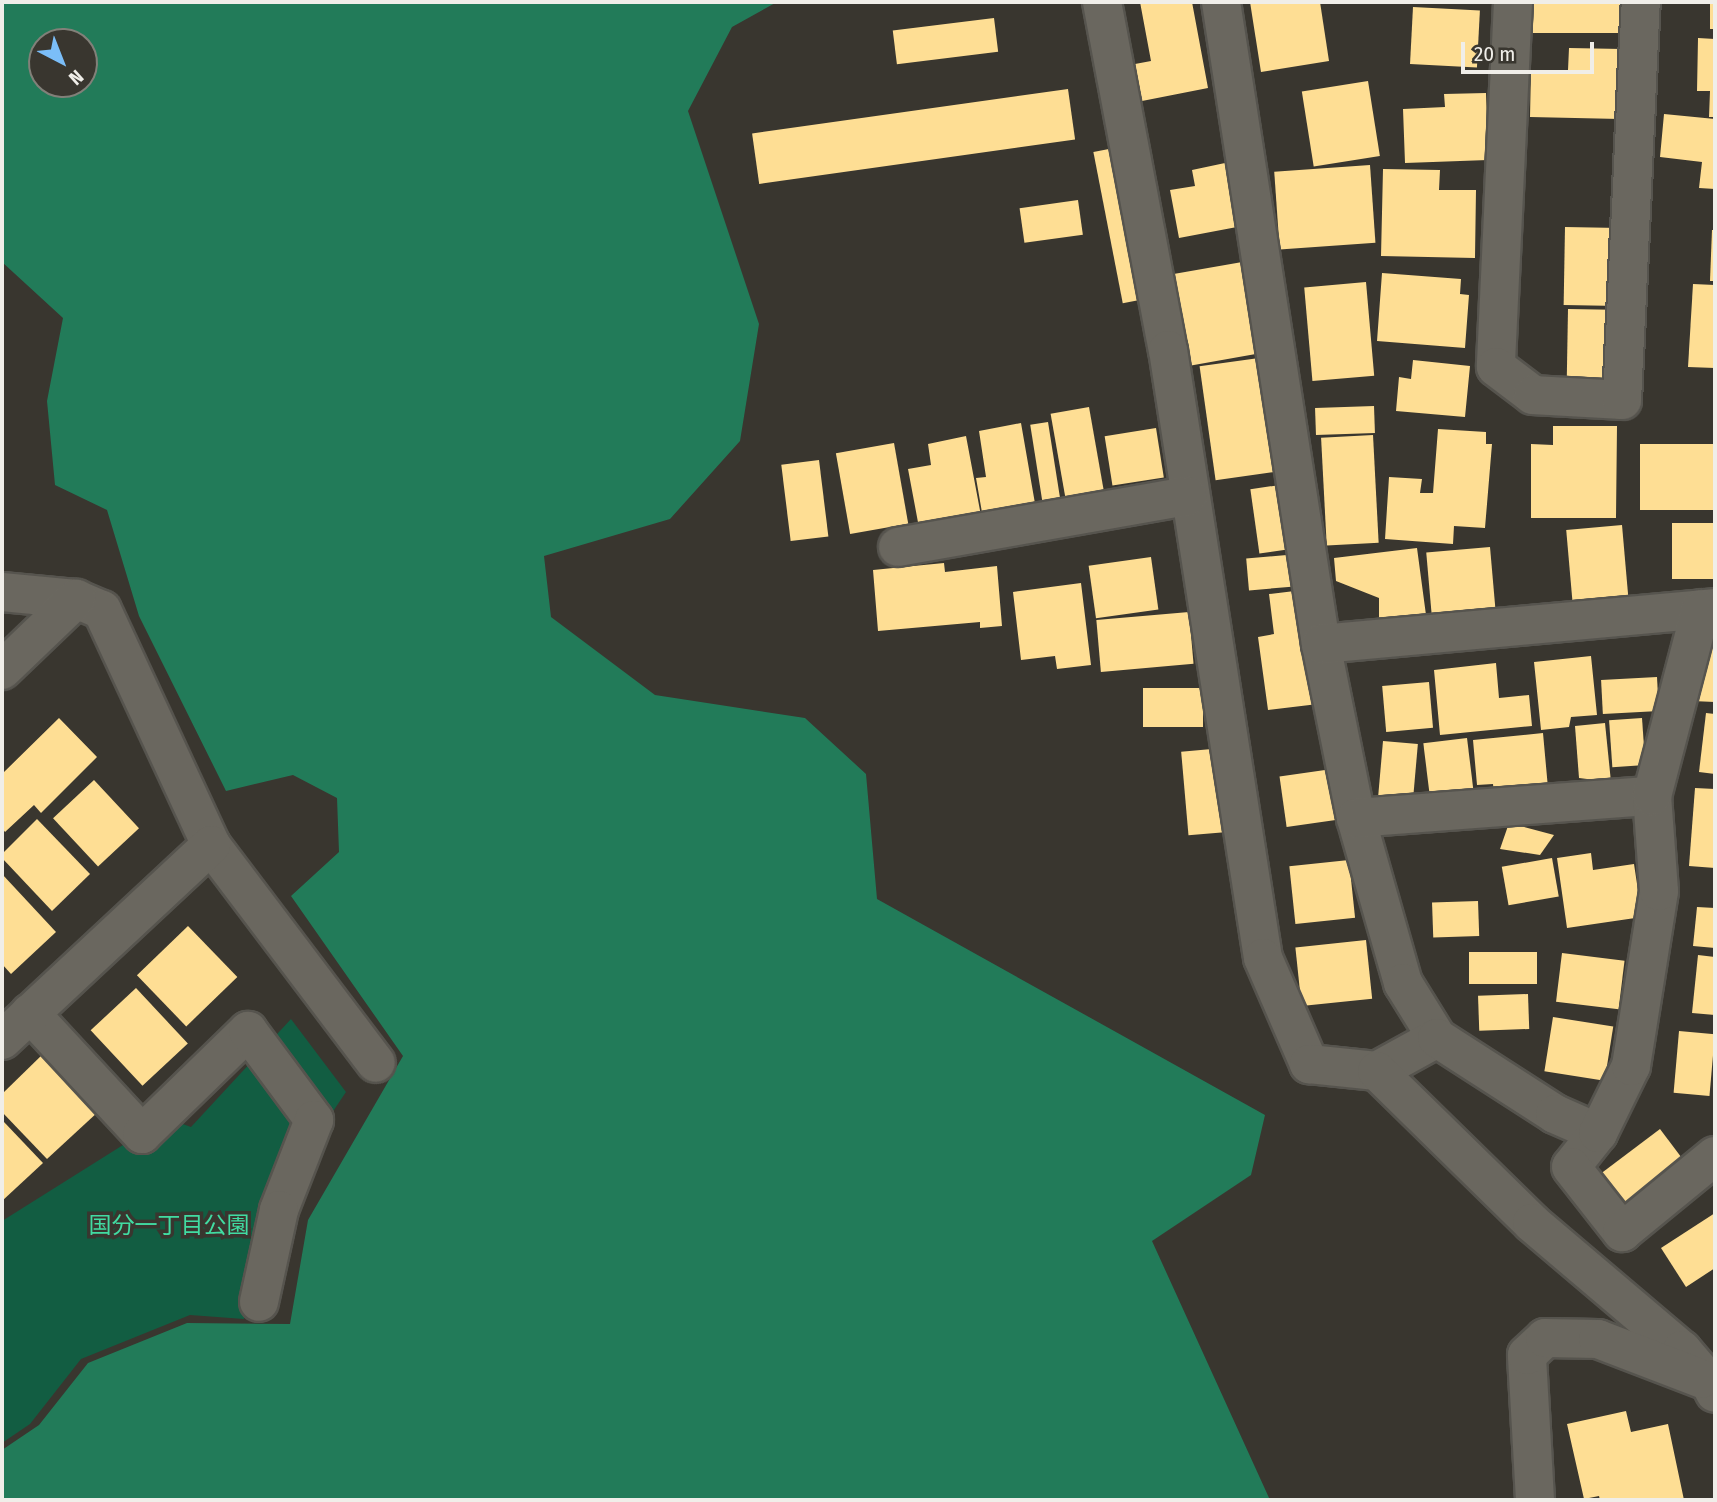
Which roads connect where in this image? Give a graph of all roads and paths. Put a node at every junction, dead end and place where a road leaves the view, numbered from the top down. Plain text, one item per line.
1 (1102, 2) edge
2 (1222, 2) edge
3 (1513, 2) edge
4 (1641, 2) edge
5 (1188, 496) junction
6 (898, 547) dead end
7 (2, 592) edge
8 (76, 599) junction
9 (1708, 609) edge
10 (1321, 644) junction
11 (2, 670) edge
12 (1652, 796) junction
13 (1356, 818) junction
14 (211, 845) junction
15 (30, 1013) junction
16 (1437, 1038) junction
17 (2, 1040) edge
18 (376, 1063) dead end
19 (1377, 1071) junction
20 (1598, 1133) junction
21 (1715, 1156) edge
22 (259, 1303) dead end
23 (1713, 1388) edge
24 (1535, 1500) edge

1 - 5 street
2 - 10 street
3 - 4 street
5 - 6 street
5 - 19 street
7 - 8 street
8 - 11 street
8 - 14 street
9 - 10 street
9 - 12 street
10 - 13 street
12 - 13 street
12 - 20 street
13 - 16 street
14 - 15 street
14 - 18 street
15 - 17 street
15 - 22 street
16 - 19 street
16 - 20 street
19 - 23 street
20 - 21 street
23 - 24 street

